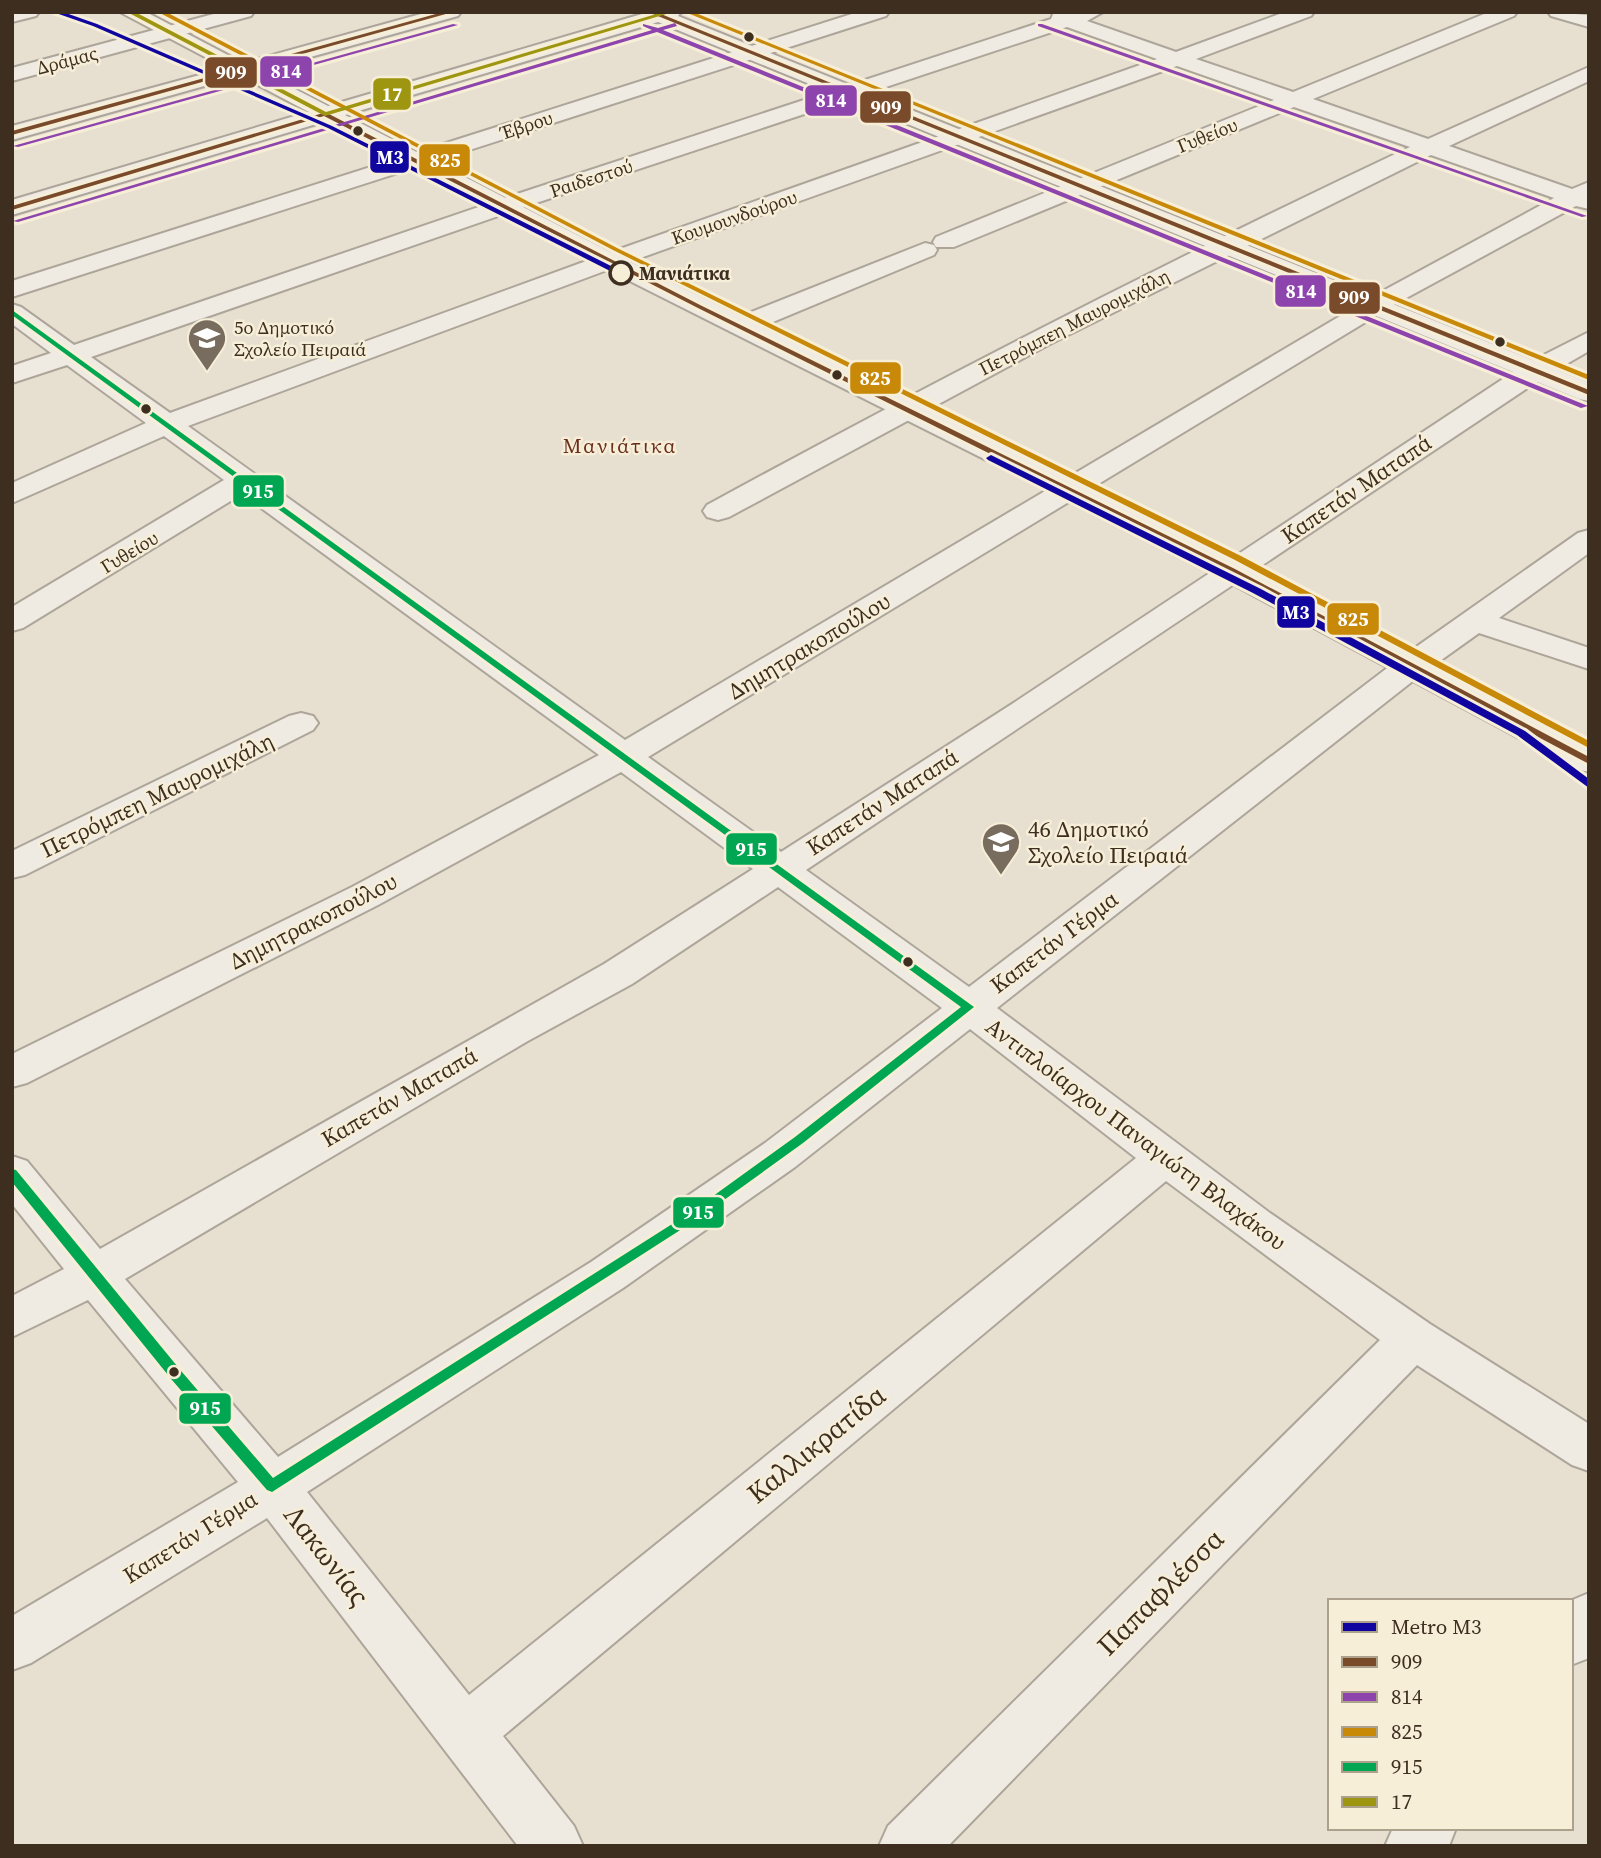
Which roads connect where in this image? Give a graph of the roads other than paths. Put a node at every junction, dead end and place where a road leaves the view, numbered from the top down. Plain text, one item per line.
1 (29, 12) edge
2 (130, 12) edge
3 (244, 12) edge
4 (451, 12) edge
5 (879, 12) edge
6 (1045, 12) edge
7 (1093, 12) edge
8 (1304, 12) edge
9 (1507, 12) edge
10 (1558, 12) edge
11 (660, 13) edge
12 (12, 16) edge
13 (1068, 20) junction
14 (1589, 21) edge
15 (169, 33) junction
16 (751, 53) junction
17 (1179, 59) junction
18 (240, 70) junction
19 (1589, 73) edge
20 (12, 75) edge
21 (849, 93) junction
22 (1292, 100) junction
23 (325, 114) junction
24 (12, 133) edge
25 (960, 138) junction
26 (1427, 146) junction
27 (413, 161) junction
28 (1080, 187) junction
29 (1584, 196) edge
30 (505, 207) junction
31 (12, 208) edge
32 (1226, 246) junction
33 (609, 261) junction
34 (12, 289) edge
35 (1375, 307) junction
36 (12, 312) edge
37 (740, 326) junction
38 (1589, 340) edge
39 (72, 355) junction
40 (1534, 371) junction
41 (12, 375) edge
42 (1589, 393) edge
43 (905, 408) junction
44 (167, 424) junction
45 (244, 481) junction
46 (1070, 490) junction
47 (12, 494) edge
48 (718, 511) dead end
49 (1589, 539) edge
50 (1232, 571) junction
51 (12, 621) edge
52 (1476, 621) junction
53 (1589, 659) edge
54 (1411, 666) junction
55 (301, 723) dead end
56 (624, 756) junction
57 (1589, 761) edge
58 (12, 866) edge
59 (778, 869) junction
60 (969, 1007) junction
61 (12, 1072) edge
62 (1166, 1157) junction
63 (12, 1173) edge
64 (94, 1275) junction
65 (12, 1318) edge
66 (1413, 1338) junction
67 (1589, 1450) edge
68 (272, 1486) junction
69 (1589, 1617) edge
70 (1573, 1637) edge
71 (12, 1645) edge
72 (466, 1732) junction
73 (1427, 1830) edge
74 (554, 1846) edge
75 (908, 1846) edge
76 (1415, 1846) edge

1 - 12 street
2 - 15 street
3 - 15 street, Δράμας
4 - 18 street
5 - 16 street, Έβρου
6 - 13 street
7 - 13 street, Ραιδεστού
8 - 17 street, Κουμουνδούρου
9 - 22 street, Γυθείου
10 - 14 street
11 - 16 street
11 - 23 street
13 - 17 street
13 - 21 street, Ραιδεστού
15 - 18 street
15 - 20 street, Δράμας
16 - 21 street
16 - 27 street, Έβρου
17 - 22 street
17 - 25 street, Κουμουνδούρου
18 - 23 street
18 - 24 street
19 - 26 street, Πετρόμπεη Μαυρομιχάλη
21 - 25 street
21 - 30 street, Ραιδεστού
22 - 26 street
22 - 28 street, Γυθείου
23 - 27 street
23 - 31 street
25 - 28 street
25 - 33 street, Κουμουνδούρου
26 - 29 street
26 - 32 street, Πετρόμπεη Μαυρομιχάλη
27 - 30 street
27 - 34 street, Έβρου
28 - 32 street
28 - 37 street, Γυθείου
29 - 35 street, Δημητρακοπούλου
30 - 33 street
30 - 39 street, Ραιδεστού
32 - 35 street
32 - 43 street, Πετρόμπεη Μαυρομιχάλη
33 - 37 street
33 - 44 street, Κουμουνδούρου
35 - 40 street
35 - 46 street, Δημητρακοπούλου
36 - 39 street, Αντιπλοίαρχου Παναγιώτη Βλαχάκου
37 - 43 street
38 - 40 street, Καπετάν Ματαπά
39 - 41 street, Ραιδεστού
39 - 44 street, Αντιπλοίαρχου Παναγιώτη Βλαχάκου
40 - 42 street
40 - 50 street, Καπετάν Ματαπά
43 - 46 street
43 - 48 street, Πετρόμπεη Μαυρομιχάλη
44 - 45 street, Αντιπλοίαρχου Παναγιώτη Βλαχάκου
44 - 47 street, Κουμουνδούρου
45 - 51 street, Γυθείου
45 - 56 street, Αντιπλοίαρχου Παναγιώτη Βλαχάκου
46 - 50 street
46 - 56 street, Δημητρακοπούλου
49 - 52 street, Καπετάν Γέρμα
50 - 54 street
50 - 59 street, Καπετάν Ματαπά
52 - 53 street
52 - 54 street, Καπετάν Γέρμα
54 - 57 street
54 - 60 street, Καπετάν Γέρμα
55 - 58 street, Πετρόμπεη Μαυρομιχάλη
56 - 59 street, Αντιπλοίαρχου Παναγιώτη Βλαχάκου
56 - 61 street, Δημητρακοπούλου
59 - 60 street, Αντιπλοίαρχου Παναγιώτη Βλαχάκου
59 - 64 street, Καπετάν Ματαπά
60 - 62 street, Αντιπλοίαρχου Παναγιώτη Βλαχάκου
60 - 68 street, Καπετάν Γέρμα
62 - 66 street, Αντιπλοίαρχου Παναγιώτη Βλαχάκου
62 - 72 street, Καλλικρατίδα
63 - 64 street, Λακωνίας
64 - 65 street, Καπετάν Ματαπά
64 - 68 street, Λακωνίας
66 - 67 street, Αντιπλοίαρχου Παναγιώτη Βλαχάκου
66 - 75 street, Παπαφλέσσα
68 - 71 street, Καπετάν Γέρμα
68 - 72 street, Λακωνίας
69 - 70 street
72 - 74 street, Λακωνίας
73 - 76 street

